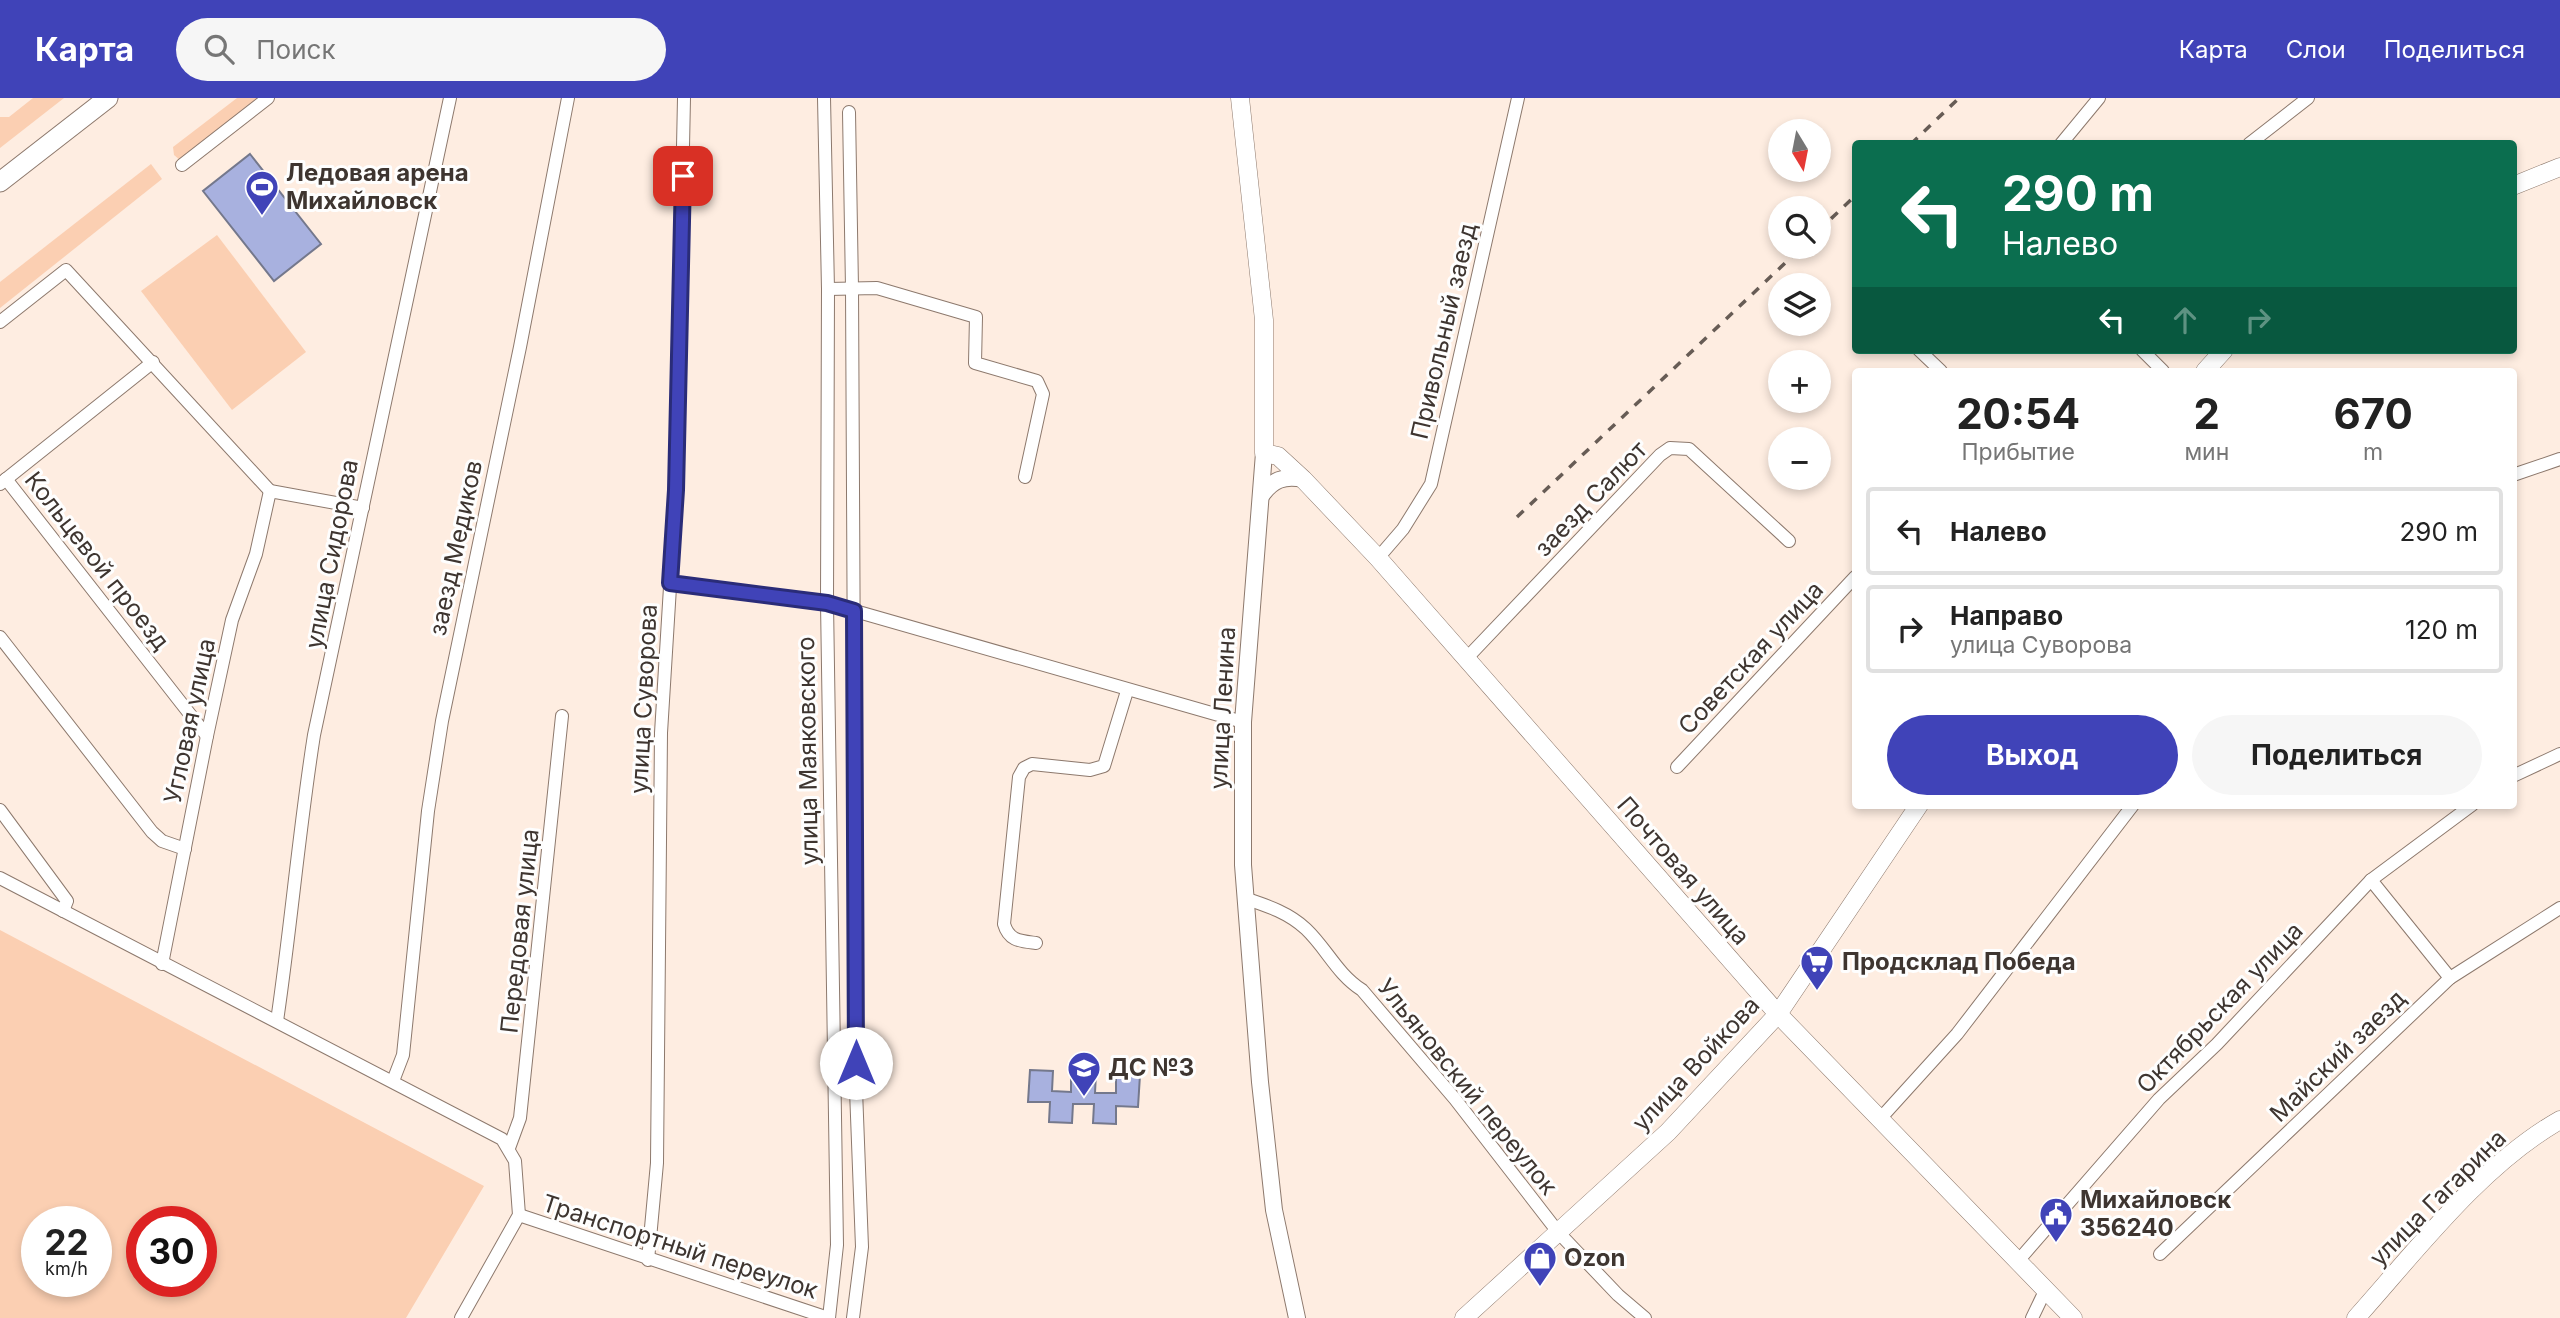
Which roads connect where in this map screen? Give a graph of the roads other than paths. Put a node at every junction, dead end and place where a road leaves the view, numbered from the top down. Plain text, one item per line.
1 (108, 98) edge
2 (268, 98) edge
3 (450, 98) edge
4 (568, 98) edge
5 (684, 98) edge
6 (824, 98) edge
7 (1240, 98) edge
8 (1518, 98) edge
9 (2099, 98) edge
10 (2308, 98) edge
11 (849, 112) dead end
12 (2065, 140) edge
13 (2254, 140) edge
14 (182, 165) dead end
15 (2560, 167) edge
16 (0, 182) edge
17 (2517, 184) edge
18 (852, 288) junction
19 (828, 289) junction
20 (0, 322) edge
21 (1923, 354) edge
22 (2146, 354) edge
23 (2220, 354) edge
24 (153, 362) junction
25 (1938, 368) edge
26 (2160, 368) edge
27 (2208, 368) edge
28 (1264, 453) junction
29 (2560, 460) edge
30 (2517, 474) edge
31 (1025, 477) dead end
32 (1303, 479) junction
33 (3, 481) edge
34 (270, 491) junction
35 (1261, 496) junction
36 (363, 508) junction
37 (1788, 541) dead end
38 (1378, 558) junction
39 (1852, 580) edge
40 (670, 583) junction
41 (827, 603) junction
42 (854, 611) junction
43 (0, 637) edge
44 (1465, 660) junction
45 (1127, 691) junction
46 (562, 716) dead end
47 (1243, 722) junction
48 (206, 736) junction
49 (2560, 754) edge
50 (1677, 767) dead end
51 (2517, 774) edge
52 (1916, 809) edge
53 (2130, 809) edge
54 (2467, 809) edge
55 (0, 810) edge
56 (185, 849) junction
57 (0, 878) edge
58 (2371, 880) junction
59 (1247, 899) junction
60 (2560, 908) edge
61 (63, 911) junction
62 (1036, 943) dead end
63 (162, 964) junction
64 (2450, 978) junction
65 (1778, 1014) junction
66 (277, 1021) junction
67 (393, 1081) junction
68 (2560, 1119) edge
69 (1879, 1120) junction
70 (509, 1148) junction
71 (519, 1215) junction
72 (1558, 1232) junction
73 (2160, 1254) dead end
74 (648, 1260) junction
75 (2018, 1261) junction
76 (2045, 1291) junction
77 (461, 1318) edge
78 (829, 1318) edge
79 (853, 1318) edge
80 (1297, 1318) edge
81 (1464, 1318) edge
82 (1646, 1318) edge
83 (2032, 1318) edge
84 (2073, 1318) edge
85 (2356, 1318) edge

1 - 16 main road
2 - 14 street
3 - 36 street, улица Сидорова
4 - 67 street, заезд Медиков
5 - 40 street, улица Суворова
6 - 19 street, улица Маяковского
7 - 28 main road, улица Ленина
8 - 38 street, Привольный заезд
9 - 12 street
10 - 13 street
11 - 18 street, улица Маяковского
15 - 17 main road
18 - 19 street
18 - 31 street
18 - 42 street, улица Маяковского
19 - 41 street, улица Маяковского
20 - 24 street
21 - 25 street
22 - 26 street
23 - 27 main road
24 - 33 street
24 - 34 street
28 - 32 main road, Почтовая улица
28 - 35 street, улица Ленина
29 - 30 street
32 - 35 street
32 - 38 main road, Почтовая улица
33 - 48 street, Кольцевой проезд
34 - 36 street
34 - 48 street, Угловая улица
35 - 47 street, улица Ленина
36 - 66 street, улица Сидорова
37 - 44 street, заезд Салют
38 - 44 main road, Почтовая улица
39 - 50 street, Советская улица
40 - 41 street
40 - 74 street, улица Суворова
41 - 42 street
41 - 78 street, улица Маяковского
42 - 45 street
42 - 79 street, улица Маяковского
43 - 56 street
44 - 65 main road, Почтовая улица
45 - 47 street
45 - 62 street
46 - 70 street, Передовая улица
47 - 59 street, улица Ленина
48 - 56 street, Угловая улица
49 - 51 street
52 - 65 main road, улица Войкова
53 - 69 street
54 - 58 street, Октябрьская улица
55 - 61 street
56 - 63 street, Угловая улица
57 - 61 street
58 - 64 street
58 - 75 street, Октябрьская улица
59 - 72 street, Ульяновский переулок
59 - 80 street, улица Ленина
60 - 64 street, Майский заезд
61 - 63 street
63 - 66 street
64 - 73 street, Майский заезд
65 - 69 main road, Почтовая улица
65 - 72 main road, улица Войкова
66 - 67 street
67 - 70 street
68 - 85 main road, улица Гагарина
69 - 75 main road, Почтовая улица
70 - 71 street
71 - 74 street, Транспортный переулок
71 - 77 street
72 - 81 main road, улица Войкова
72 - 82 street, Ульяновский переулок
74 - 78 street, Транспортный переулок
75 - 76 main road, Почтовая улица
76 - 83 street
76 - 84 main road, Почтовая улица

